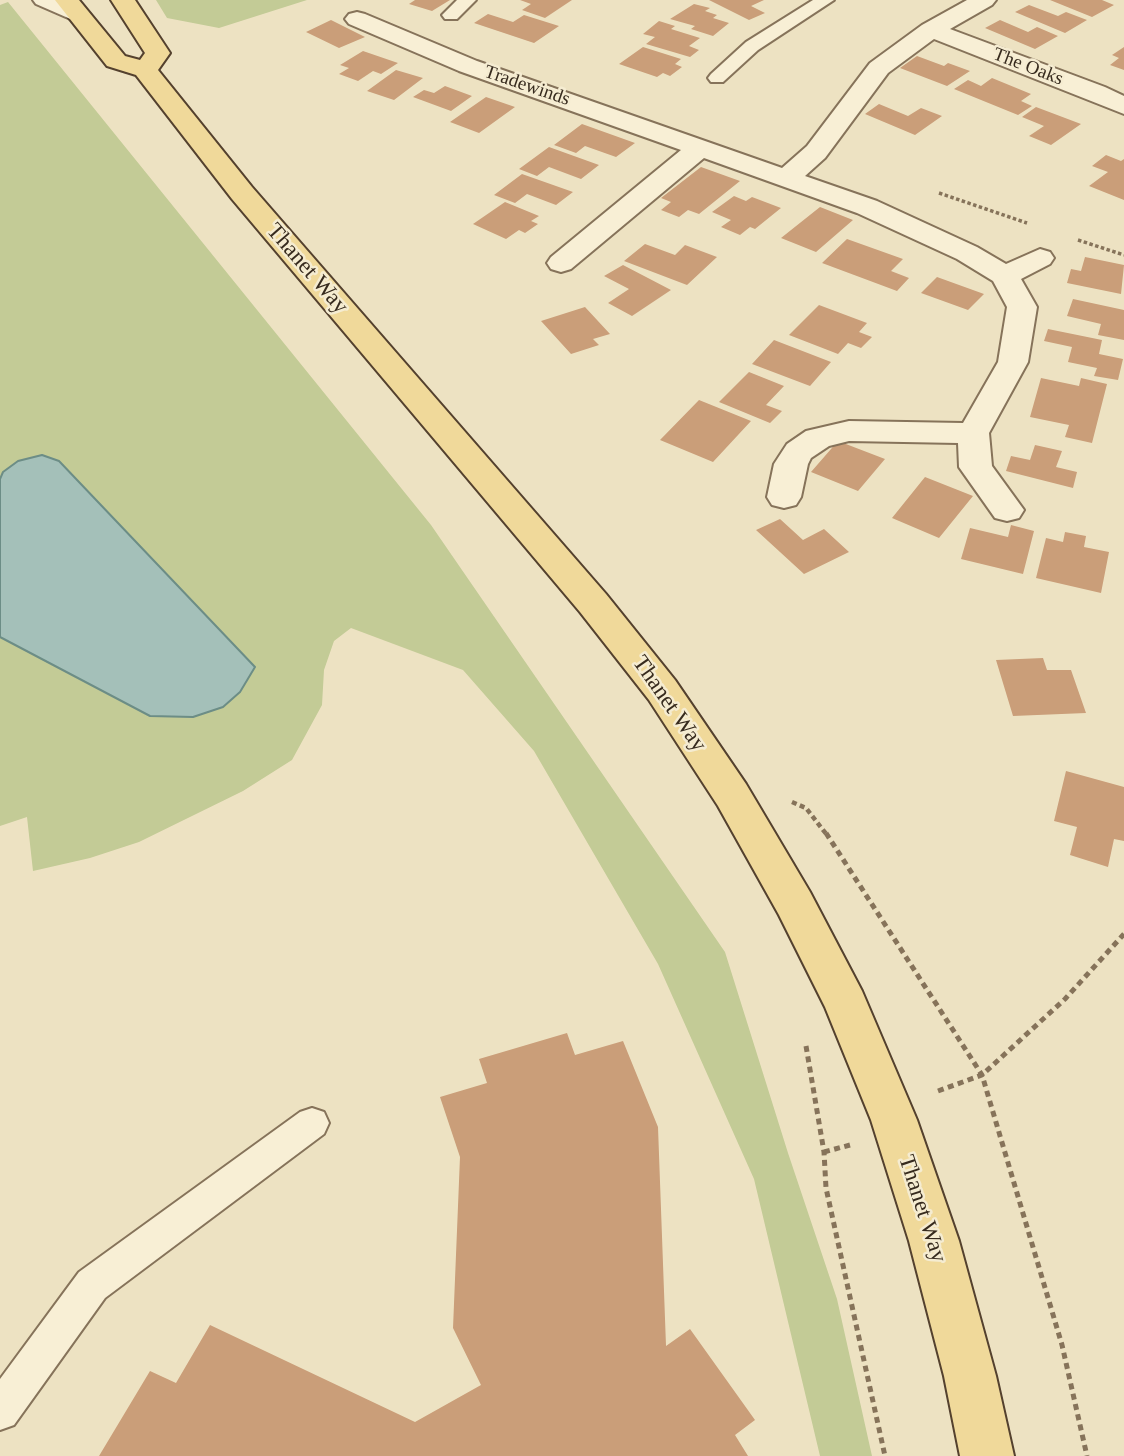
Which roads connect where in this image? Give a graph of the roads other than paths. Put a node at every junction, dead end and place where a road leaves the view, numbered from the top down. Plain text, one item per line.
1 (42, 0) edge
2 (124, 0) edge
3 (467, 0) edge
4 (825, 0) edge
5 (972, 2) edge
6 (74, 8) edge
7 (451, 15) dead end
8 (357, 19) dead end
9 (932, 30) junction
10 (145, 70) junction
11 (717, 78) dead end
12 (1124, 106) edge
13 (701, 147) junction
14 (788, 177) junction
15 (1040, 258) dead end
16 (561, 263) dead end
17 (1005, 276) junction
18 (973, 433) junction
19 (783, 497) dead end
20 (1007, 510) dead end
21 (312, 1123) dead end
22 (0, 1411) edge
23 (987, 1456) edge

1 - 6 lane
2 - 10 main road
3 - 7 lane
4 - 11 lane
5 - 9 street
6 - 10 main road, Thanet Way
8 - 13 street, Tradewinds
9 - 12 street, The Oaks
9 - 14 street
10 - 23 main road, Thanet Way
13 - 14 street, Tradewinds
13 - 16 street
14 - 17 street, Tradewinds
15 - 17 street
17 - 18 street
18 - 19 street
18 - 20 street
21 - 22 lane

